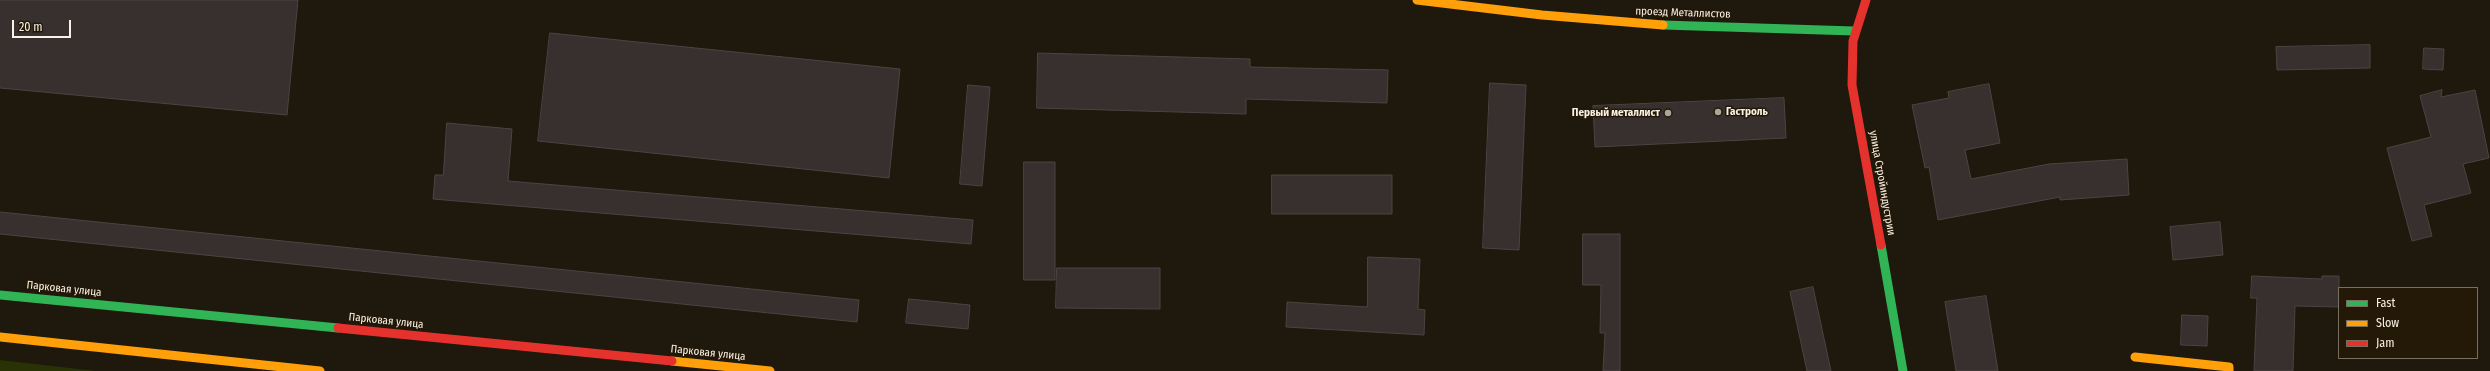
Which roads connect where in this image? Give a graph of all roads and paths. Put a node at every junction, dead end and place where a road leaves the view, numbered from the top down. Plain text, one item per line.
1 (1417, 0) edge
2 (1866, 0) edge
3 (1854, 30) junction
4 (0, 295) edge
5 (0, 337) edge
6 (2135, 357) dead end
7 (320, 371) edge
8 (770, 371) edge
9 (1903, 371) edge
10 (2229, 371) edge

1 - 3 main road, проезд Металлистов
2 - 3 main road, улица Стройиндустрии
3 - 9 main road, улица Стройиндустрии
4 - 8 main road, Парковая улица
5 - 7 main road
6 - 10 main road

